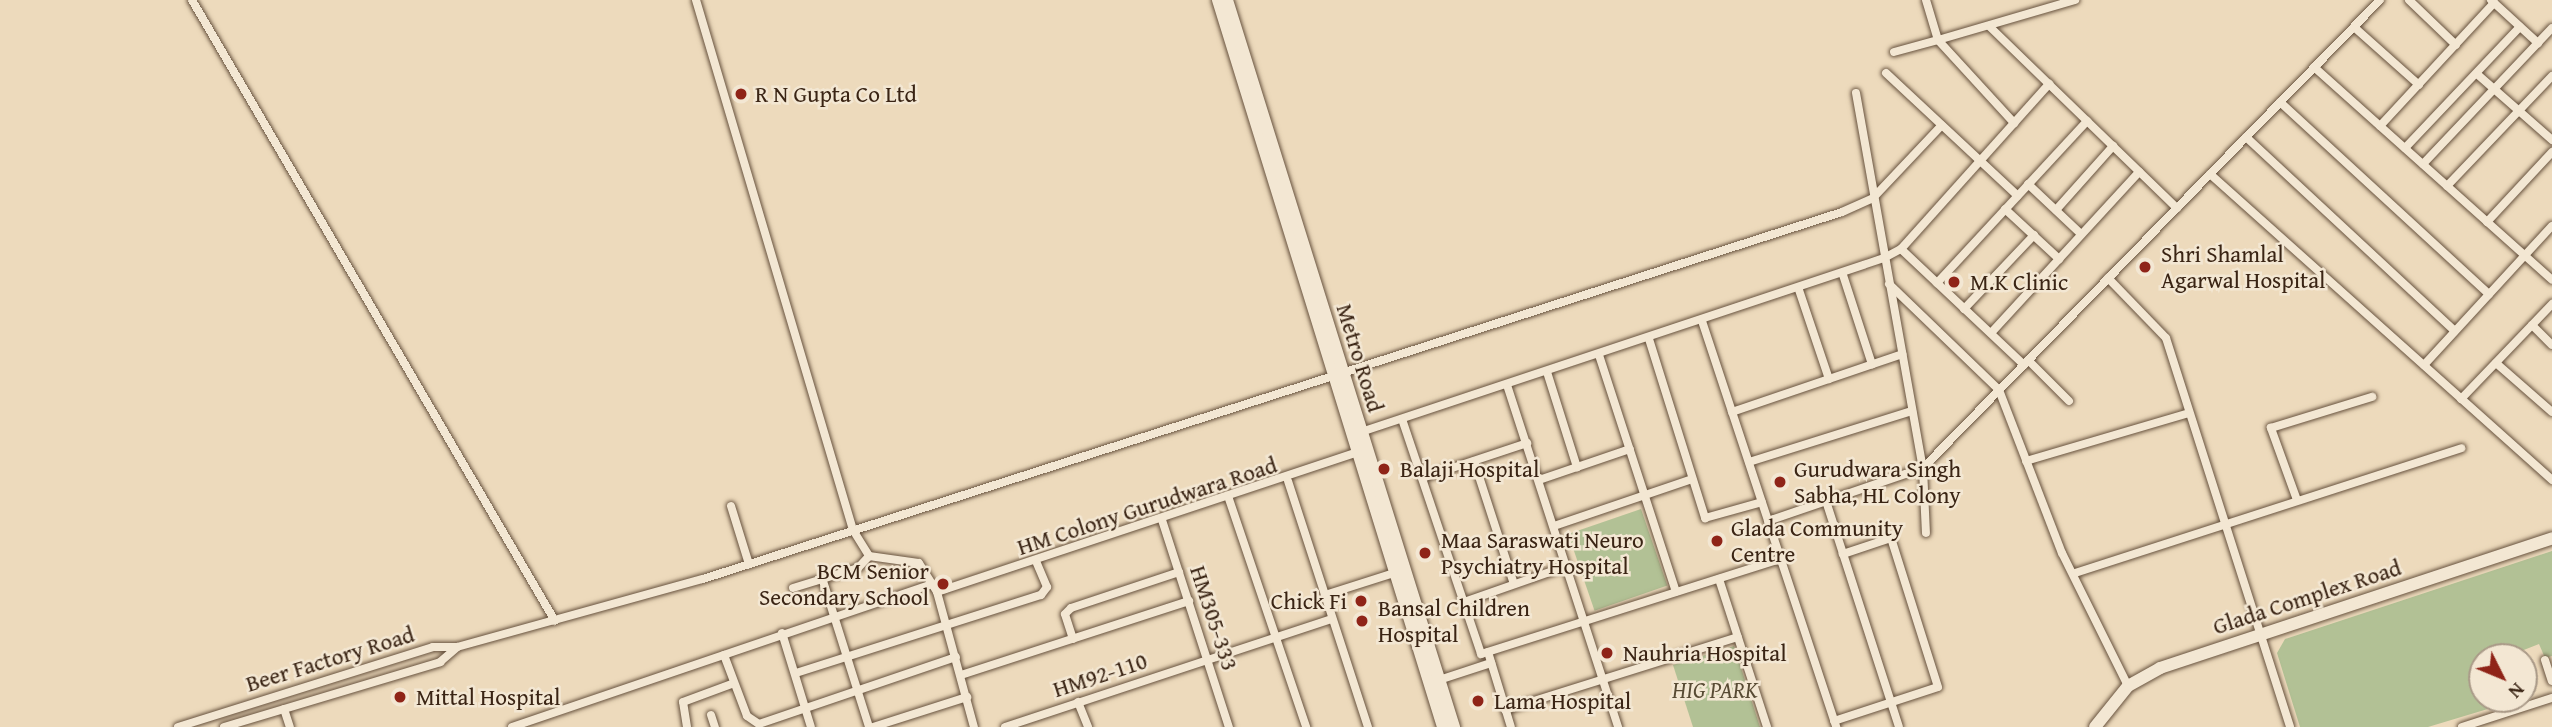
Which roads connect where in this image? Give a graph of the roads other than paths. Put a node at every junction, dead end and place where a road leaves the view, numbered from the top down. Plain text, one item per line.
1 (192, 0) edge
2 (696, 0) edge
3 (1218, 0) edge
4 (1227, 0) edge
5 (1926, 0) edge
6 (2075, 0) edge
7 (2379, 0) edge
8 (2409, 0) edge
9 (2493, 1) edge
10 (1989, 26) junction
11 (2354, 27) junction
12 (2520, 27) junction
13 (2552, 28) edge
14 (1938, 40) junction
15 (2538, 43) junction
16 (2456, 45) junction
17 (1894, 52) dead end
18 (2314, 67) junction
19 (1886, 73) dead end
20 (2477, 74) junction
21 (2552, 76) edge
22 (2049, 84) junction
23 (2419, 85) junction
24 (2494, 89) junction
25 (1856, 93) dead end
26 (2280, 102) junction
27 (2519, 111) junction
28 (2087, 121) junction
29 (2014, 122) junction
30 (1942, 125) junction
31 (2380, 126) junction
32 (2246, 137) junction
33 (2552, 140) edge
34 (2113, 146) junction
35 (2405, 148) junction
36 (2552, 152) edge
37 (1980, 161) junction
38 (2423, 164) junction
39 (2139, 172) junction
40 (2210, 174) junction
41 (2028, 184) junction
42 (2447, 186) junction
43 (2018, 196) junction
44 (1873, 198) junction
45 (2176, 208) junction
46 (2006, 209) junction
47 (2056, 210) junction
48 (2487, 222) junction
49 (2552, 226) edge
50 (2081, 234) junction
51 (2034, 235) junction
52 (1901, 249) junction
53 (2524, 256) junction
54 (1884, 258) junction
55 (2059, 259) junction
56 (1843, 275) junction
57 (2108, 278) junction
58 (2552, 281) edge
59 (1889, 284) junction
60 (1937, 284) junction
61 (1799, 290) junction
62 (2489, 294) junction
63 (2552, 304) edge
64 (1964, 309) junction
65 (1702, 321) junction
66 (2532, 326) junction
67 (2455, 331) junction
68 (1990, 333) junction
69 (1648, 339) junction
70 (2552, 345) edge
71 (1902, 354) junction
72 (1599, 355) junction
73 (2026, 362) junction
74 (2496, 363) junction
75 (1872, 364) junction
76 (2424, 365) junction
77 (1547, 372) junction
78 (1339, 377) junction
79 (1829, 379) junction
80 (1507, 385) junction
81 (1999, 390) junction
82 (2372, 397) dead end
83 (2460, 398) junction
84 (2068, 401) dead end
85 (1912, 411) junction
86 (1732, 412) junction
87 (2552, 412) edge
88 (2189, 413) junction
89 (1402, 419) junction
90 (1361, 432) junction
91 (1527, 443) junction
92 (2461, 448) dead end
93 (1630, 449) junction
94 (1361, 452) junction
95 (1474, 461) junction
96 (2026, 461) junction
97 (1749, 462) junction
98 (1577, 467) junction
99 (1923, 468) junction
100 (1422, 478) junction
101 (1692, 479) junction
102 (1539, 480) junction
103 (2552, 480) edge
104 (1288, 481) junction
105 (1644, 495) junction
106 (1229, 499) junction
107 (2297, 500) junction
108 (1826, 501) junction
109 (1762, 502) junction
110 (731, 506) dead end
111 (1162, 520) junction
112 (1768, 521) junction
113 (2222, 524) junction
114 (1554, 526) junction
115 (853, 530) junction
116 (1926, 533) dead end
117 (2552, 538) edge
118 (1843, 554) junction
119 (869, 556) junction
120 (1781, 559) junction
121 (1037, 563) junction
122 (749, 564) junction
123 (1567, 566) junction
124 (1401, 571) junction
125 (1179, 572) junction
126 (2074, 573) junction
127 (1719, 579) junction
128 (823, 581) junction
129 (1514, 584) junction
130 (793, 588) dead end
131 (934, 588) junction
132 (1676, 592) junction
133 (1325, 595) junction
134 (1189, 601) junction
135 (1464, 602) junction
136 (835, 616) junction
137 (1332, 619) junction
138 (555, 621) junction
139 (945, 621) junction
140 (1585, 621) junction
141 (782, 633) junction
142 (2256, 635) junction
143 (1738, 636) junction
144 (1275, 638) junction
145 (1073, 639) junction
146 (457, 648) junction
147 (1488, 652) junction
148 (724, 655) junction
149 (845, 655) junction
150 (956, 657) junction
151 (1208, 660) junction
152 (2545, 660) dead end
153 (1491, 663) junction
154 (796, 673) junction
155 (961, 676) junction
156 (1439, 680) junction
157 (1603, 680) junction
158 (2552, 681) edge
159 (734, 683) junction
160 (2128, 686) junction
161 (857, 692) junction
162 (967, 697) junction
163 (2552, 698) edge
164 (1078, 702) junction
165 (1891, 703) junction
166 (284, 709) junction
167 (806, 709) junction
168 (1505, 710) junction
169 (711, 715) dead end
170 (779, 722) edge
171 (1030, 723) edge
172 (1835, 724) edge
173 (527, 725) edge
174 (178, 727) edge
175 (224, 727) edge
176 (290, 727) edge
177 (512, 727) edge
178 (687, 727) edge
179 (715, 727) edge
180 (811, 727) edge
181 (871, 727) edge
182 (974, 727) edge
183 (1005, 727) edge
184 (1088, 727) edge
185 (1229, 727) edge
186 (1306, 727) edge
187 (1368, 727) edge
188 (1443, 727) edge
189 (1454, 727) edge
190 (1511, 727) edge
191 (1618, 727) edge
192 (1767, 727) edge
193 (1899, 727) edge
194 (2095, 727) edge
195 (2290, 727) edge
196 (2462, 727) edge

1 - 138 street
2 - 115 street
3 - 78 street, Metro Road
4 - 78 street, Metro Road
5 - 14 street
6 - 10 street
7 - 11 street
8 - 16 street
9 - 12 street
9 - 16 street
10 - 14 street
10 - 22 street
11 - 18 street
11 - 23 street
12 - 15 street
12 - 20 street
13 - 15 street
14 - 17 street
14 - 29 street
15 - 24 street
16 - 23 street
18 - 26 street
18 - 31 street
19 - 30 street
20 - 24 street
20 - 35 street
21 - 27 street
22 - 28 street
22 - 29 street
23 - 31 street
24 - 27 street
24 - 38 street
25 - 44 street
26 - 32 street
26 - 62 street
27 - 33 street
27 - 42 street
28 - 34 street
28 - 41 street
29 - 37 street
30 - 37 street
30 - 44 street
31 - 35 street
32 - 40 street
32 - 67 street
34 - 39 street
34 - 47 street
35 - 38 street
36 - 48 street
37 - 43 street
37 - 52 street
38 - 42 street
39 - 45 street
39 - 50 street
40 - 45 street
40 - 76 street
41 - 43 street
41 - 47 street
42 - 48 street
43 - 46 street
44 - 54 street
44 - 78 street
45 - 57 street
46 - 51 street
46 - 60 street
47 - 50 street
48 - 53 street
49 - 53 street
50 - 55 street
51 - 55 street
51 - 64 street
52 - 54 street
52 - 60 street
53 - 58 street
53 - 62 street
54 - 56 street
54 - 59 street
55 - 68 street
56 - 61 street
56 - 75 street
57 - 73 street
57 - 88 street
59 - 71 street
59 - 81 street
60 - 64 street
61 - 65 street
61 - 79 street
62 - 67 street
63 - 66 street
64 - 68 street
65 - 69 street
65 - 86 street
66 - 70 street
66 - 74 street
67 - 76 street
68 - 73 street
69 - 72 street
69 - 101 street
71 - 75 street
71 - 85 street
72 - 77 street
72 - 93 street
73 - 81 street
73 - 84 street
74 - 83 street
74 - 87 street
75 - 79 street
76 - 83 street
77 - 80 street
77 - 98 street
78 - 90 street, Metro Road
78 - 94 street, Metro Road
78 - 115 street
79 - 86 street
80 - 89 street
80 - 91 street
81 - 96 street
81 - 99 street
82 - 107 street
83 - 103 street
85 - 97 street
85 - 99 street
86 - 97 street
88 - 96 street
88 - 113 street
89 - 90 street
89 - 100 street
90 - 94 street, Metro Road
91 - 95 street
91 - 102 street
92 - 107 street
93 - 98 street
93 - 105 street
94 - 104 street, HM Colony Gurudwara Road
94 - 124 street, Metro Road
95 - 100 street
95 - 129 street
96 - 126 street
97 - 109 street
98 - 102 street
99 - 108 street
99 - 116 street
100 - 135 street
101 - 105 street
101 - 109 street
102 - 114 street
104 - 106 street, HM Colony Gurudwara Road
104 - 133 street
105 - 114 street
105 - 132 street
106 - 111 street, HM Colony Gurudwara Road
106 - 144 street
107 - 113 street
108 - 112 street
108 - 118 street
109 - 112 street
110 - 122 street
111 - 121 street, HM Colony Gurudwara Road
111 - 125 street, HM305-333
112 - 120 street
113 - 126 street
113 - 142 street
114 - 123 street
115 - 119 street
115 - 122 street
117 - 142 street, Glada Complex Road
118 - 165 street
118 - 165 street
119 - 128 street
119 - 131 street
120 - 127 street
120 - 172 street
121 - 131 street, HM Colony Gurudwara Road
121 - 139 street
122 - 138 street
123 - 129 street
123 - 140 street
124 - 133 street
124 - 156 street, Metro Road
124 - 188 street, Metro Road
125 - 134 street, HM305-333
125 - 145 street
126 - 160 street
127 - 132 street
127 - 143 street
128 - 130 street
128 - 136 street
129 - 135 street
131 - 136 street, HM Colony Gurudwara Road
131 - 139 street
132 - 140 street
133 - 137 street
134 - 145 street
134 - 151 street, HM305-333
135 - 147 street
136 - 141 street, HM Colony Gurudwara Road
136 - 149 street
137 - 144 street, HM92-110
137 - 187 street
138 - 146 street
139 - 149 street
139 - 150 street
140 - 147 street
140 - 157 street
141 - 148 street, HM Colony Gurudwara Road
141 - 154 street
142 - 160 street, Glada Complex Road
142 - 195 street
143 - 157 street
143 - 192 street
144 - 151 street, HM92-110
144 - 186 street
145 - 155 street
146 - 166 street, Beer Factory Road
146 - 174 street, Beer Factory Road
147 - 153 street
148 - 159 street
148 - 173 street, HM Colony Gurudwara Road
149 - 154 street
149 - 161 street
150 - 155 street
150 - 161 street
151 - 164 street, HM92-110
151 - 185 street, HM305-333
152 - 158 street
153 - 156 street
153 - 168 street
154 - 167 street
155 - 162 street
156 - 189 street, Metro Road
157 - 168 street
157 - 191 street
159 - 170 street
159 - 178 street
160 - 194 street, Glada Complex Road
161 - 167 street
161 - 181 street
162 - 181 street
162 - 182 street
163 - 196 street
164 - 171 street, HM92-110
164 - 184 street
165 - 172 street
165 - 193 street
166 - 175 street, Beer Factory Road
166 - 176 street
167 - 170 street
167 - 180 street
168 - 190 street
169 - 179 street
171 - 183 street, HM92-110
173 - 177 street, HM Colony Gurudwara Road

